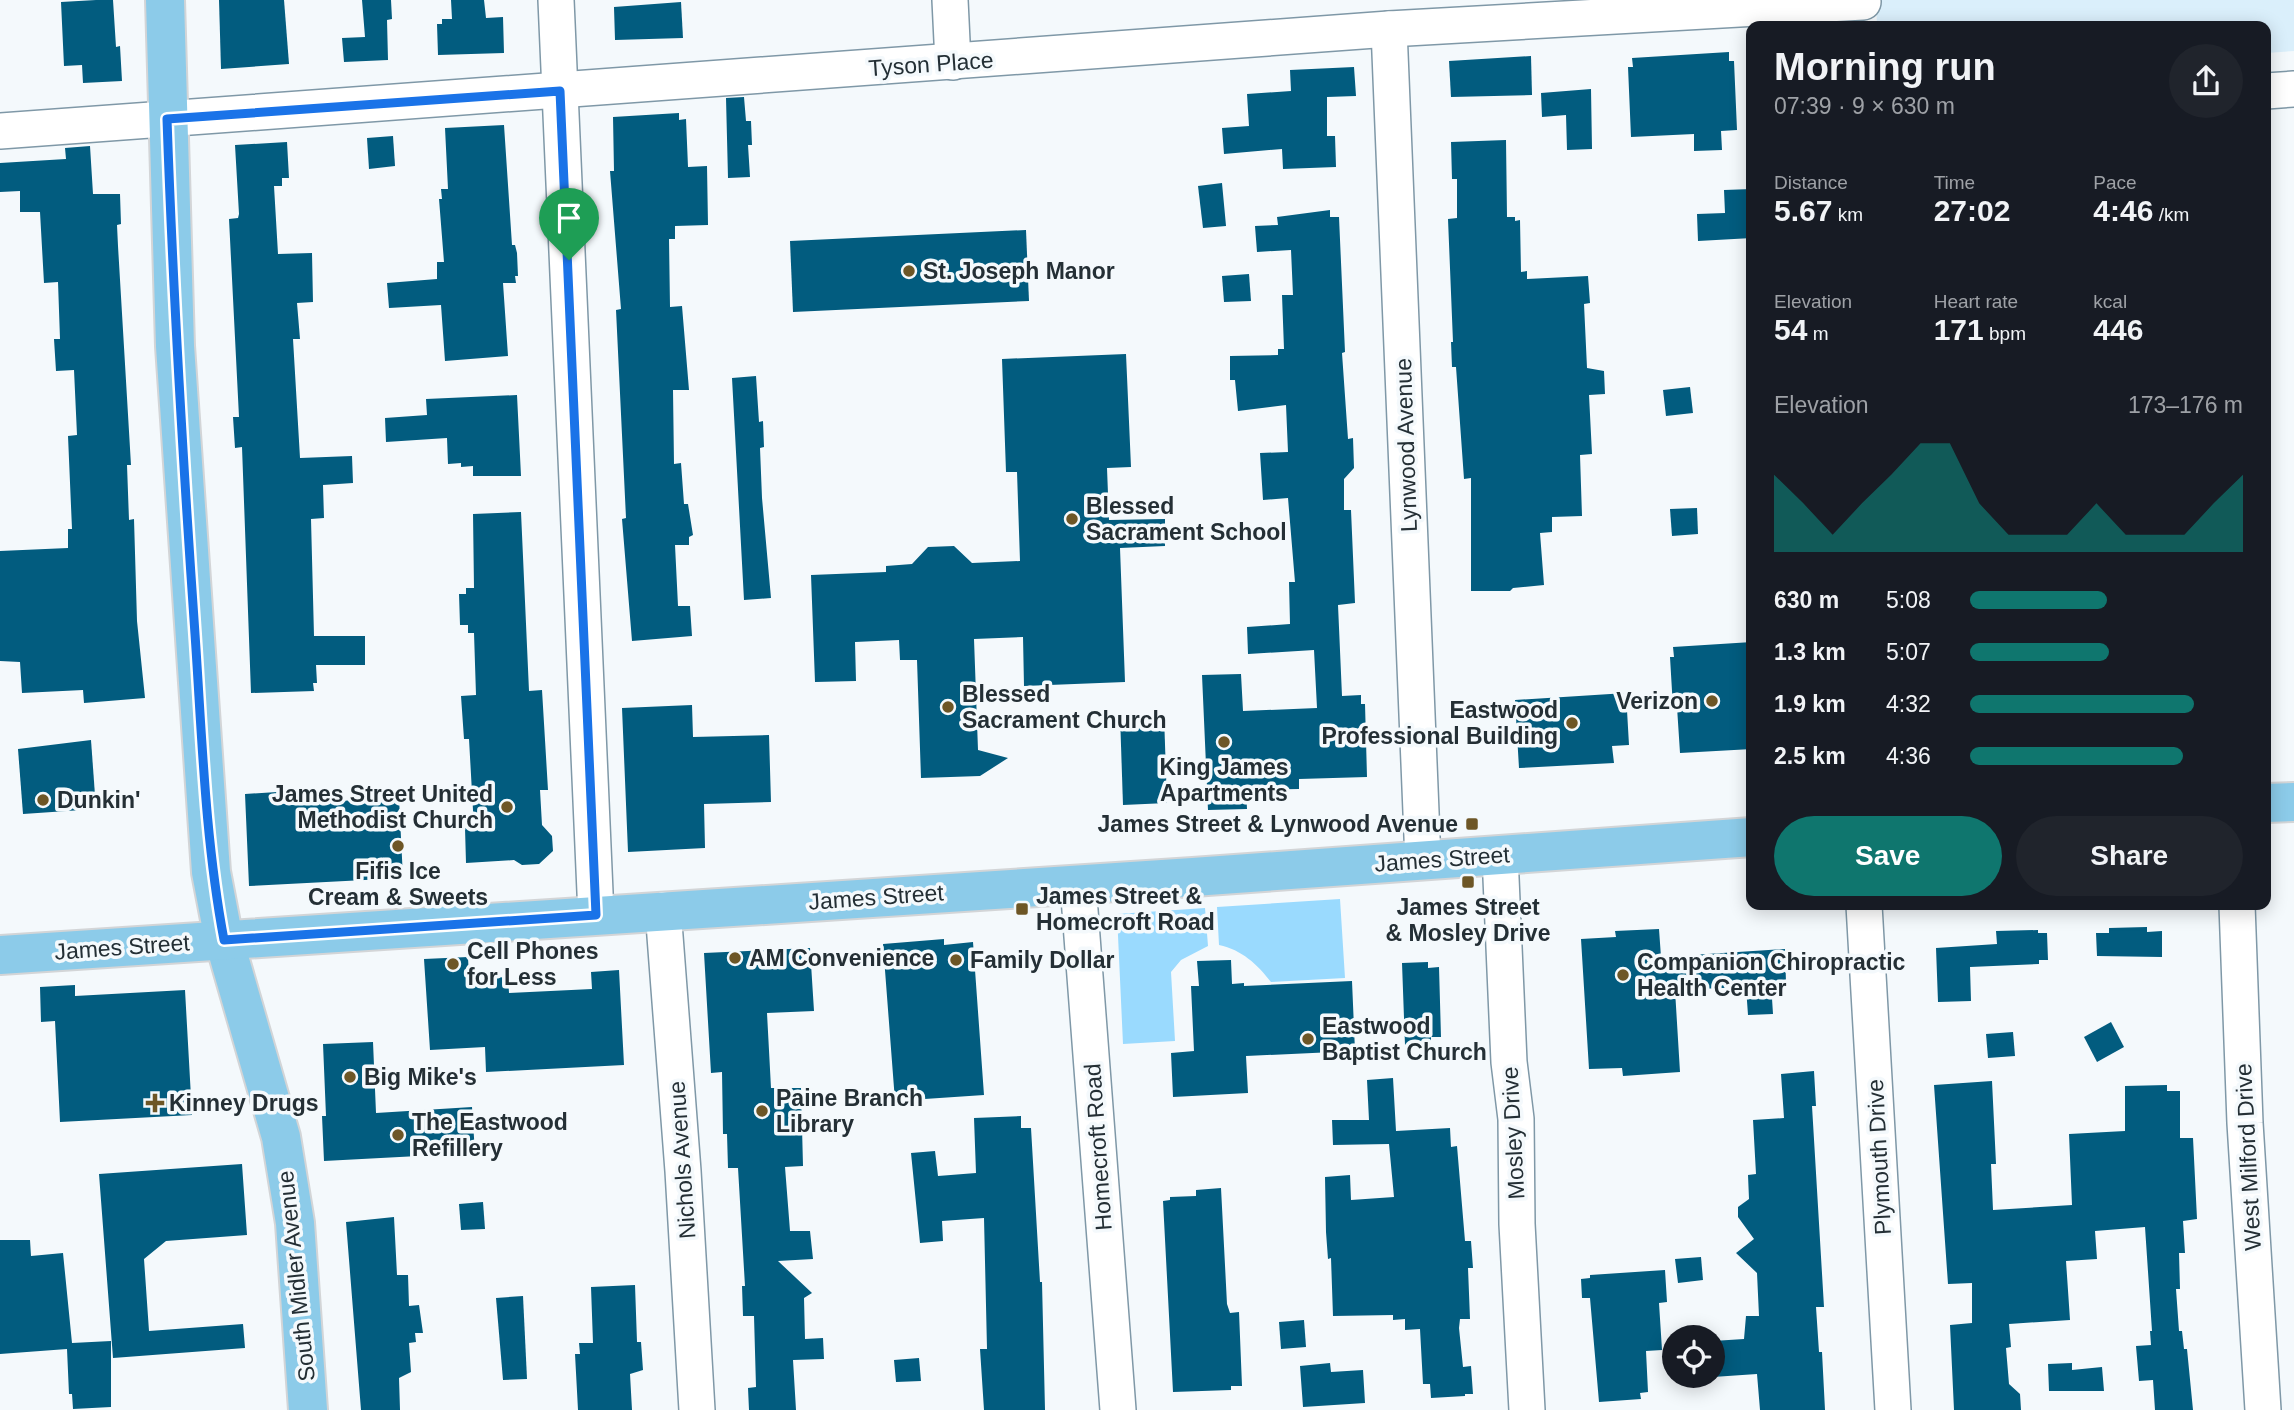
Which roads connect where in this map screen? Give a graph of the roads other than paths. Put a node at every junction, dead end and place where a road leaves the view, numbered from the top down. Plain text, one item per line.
1 (165, 0) edge
2 (556, 0) edge
3 (950, 0) edge
4 (1863, 10) edge
5 (1390, 29) junction
6 (953, 62) junction
7 (2294, 89) edge
8 (560, 91) junction
9 (2271, 91) edge
10 (167, 119) junction
11 (0, 131) edge
12 (2294, 802) edge
13 (2271, 803) edge
14 (1746, 837) edge
15 (1500, 855) junction
16 (1423, 860) junction
17 (1078, 884) junction
18 (663, 910) junction
19 (1864, 910) edge
20 (2237, 910) edge
21 (596, 915) junction
22 (224, 940) junction
23 (0, 955) edge
24 (308, 1410) edge
25 (697, 1410) edge
26 (1118, 1410) edge
27 (1527, 1410) edge
28 (1894, 1410) edge
29 (2263, 1410) edge

1 - 10 main road, South Midler Avenue
2 - 8 street
3 - 6 street
4 - 5 street, Tyson Place
5 - 6 street, Tyson Place
5 - 16 street, Lynwood Avenue
6 - 8 street, Tyson Place
7 - 9 street
8 - 10 street, Tyson Place
8 - 21 street
10 - 11 street, Tyson Place
10 - 22 main road, South Midler Avenue
12 - 13 main road
14 - 15 main road, James Street
15 - 16 main road, James Street
15 - 27 street, Mosley Drive
16 - 17 main road, James Street
17 - 18 main road, James Street
17 - 26 street, Homecroft Road
18 - 21 main road, James Street
18 - 25 street, Nichols Avenue
19 - 28 street, Plymouth Drive
20 - 29 street, West Milford Drive
21 - 22 main road, James Street
22 - 23 main road, James Street
22 - 24 main road, South Midler Avenue

